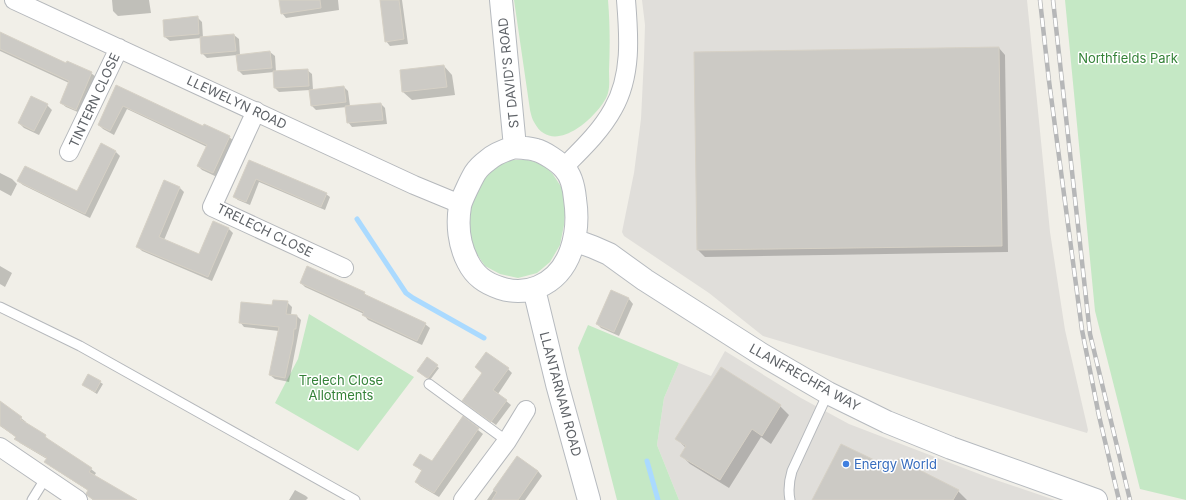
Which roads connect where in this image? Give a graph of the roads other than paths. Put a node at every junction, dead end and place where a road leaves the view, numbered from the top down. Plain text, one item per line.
1 (14, 0) edge
2 (501, 0) edge
3 (626, 0) edge
4 (119, 48) junction
5 (256, 111) junction
6 (515, 147) junction
7 (69, 152) dead end
8 (564, 167) junction
9 (460, 204) junction
10 (574, 240) junction
11 (344, 268) dead end
12 (534, 289) junction
13 (0, 307) edge
14 (429, 384) dead end
15 (828, 394) junction
16 (526, 410) dead end
17 (507, 441) junction
18 (0, 447) edge
19 (45, 479) junction
20 (1093, 499) edge
21 (32, 500) edge
22 (78, 500) edge
23 (355, 500) edge
24 (463, 500) edge
25 (589, 500) edge
26 (790, 500) edge

1 - 4 street, LLEWELYN ROAD
2 - 6 street, ST DAVID'S ROAD
3 - 8 street
4 - 5 street, LLEWELYN ROAD
4 - 7 street, TINTERN CLOSE
5 - 9 street, LLEWELYN ROAD
5 - 11 street, TRELECH CLOSE
6 - 8 street
6 - 9 street
8 - 10 street
9 - 12 street
10 - 12 street
10 - 15 street, LLANFRECHFA WAY
12 - 25 street, LLANTARNAM ROAD
13 - 23 lane
14 - 17 lane
15 - 20 street, LLANFRECHFA WAY
15 - 26 lane
16 - 17 street
17 - 24 street
18 - 19 street
19 - 21 lane
19 - 22 street

